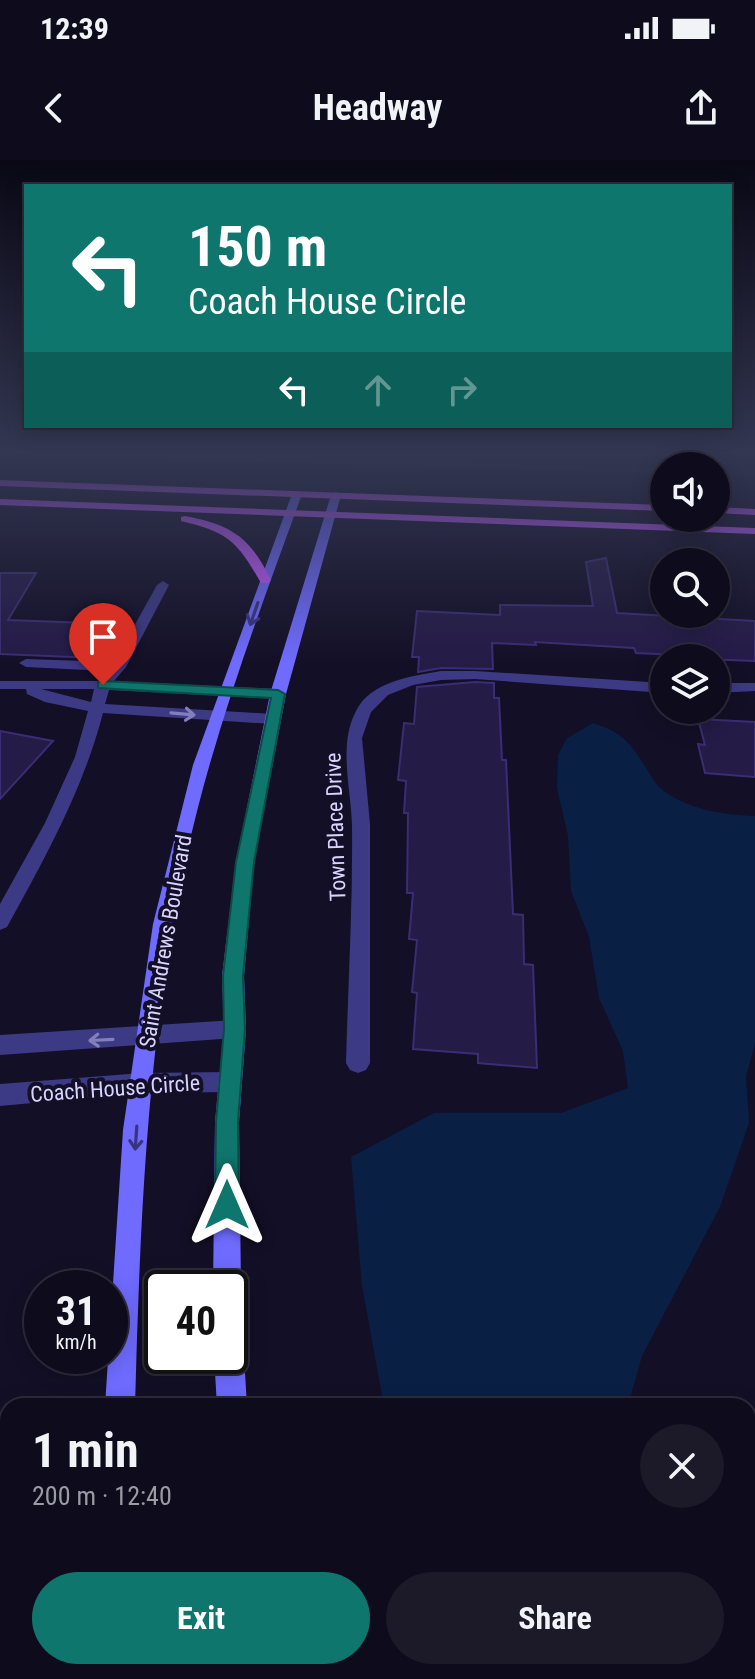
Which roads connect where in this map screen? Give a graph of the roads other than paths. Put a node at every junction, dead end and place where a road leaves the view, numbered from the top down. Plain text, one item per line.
1 (192, 521) edge
2 (287, 521) edge
3 (329, 521) edge
4 (487, 521) edge
5 (755, 531) edge
6 (265, 580) junction
7 (163, 585) dead end
8 (26, 663) dead end
9 (119, 667) junction
10 (0, 685) edge
11 (103, 685) junction
12 (25, 687) junction
13 (650, 687) edge
14 (755, 687) edge
15 (730, 688) edge
16 (226, 693) junction
17 (278, 694) junction
18 (97, 706) junction
19 (218, 717) junction
20 (273, 719) junction
21 (0, 922) edge
22 (235, 1029) junction
23 (148, 1037) junction
24 (0, 1045) edge
25 (358, 1063) dead end
26 (230, 1082) junction
27 (142, 1083) junction
28 (0, 1095) edge
29 (227, 1270) edge
30 (230, 1374) edge
31 (120, 1398) edge
32 (232, 1398) edge

1 - 6 main road
2 - 6 street, Saint Andrews Boulevard
3 - 17 street
4 - 5 main road
6 -> 16 street, Saint Andrews Boulevard
7 - 9 street
8 - 9 street
9 - 11 street
10 - 12 street
11 - 12 street
11 - 16 street
11 - 18 street
12 - 18 street
13 - 25 street, Town Place Drive
14 - 15 street
16 - 17 street
16 - 19 street, Saint Andrews Boulevard
17 - 20 street
18 -> 19 street
18 - 21 street
19 - 20 street
19 - 23 street, Saint Andrews Boulevard
20 - 22 street
22 - 23 street
22 - 26 street
23 -> 24 street
23 - 27 street, Saint Andrews Boulevard
26 - 27 street, Coach House Circle
26 - 29 street
27 - 28 street, Coach House Circle
27 -> 31 street, Saint Andrews Boulevard
30 - 32 street

